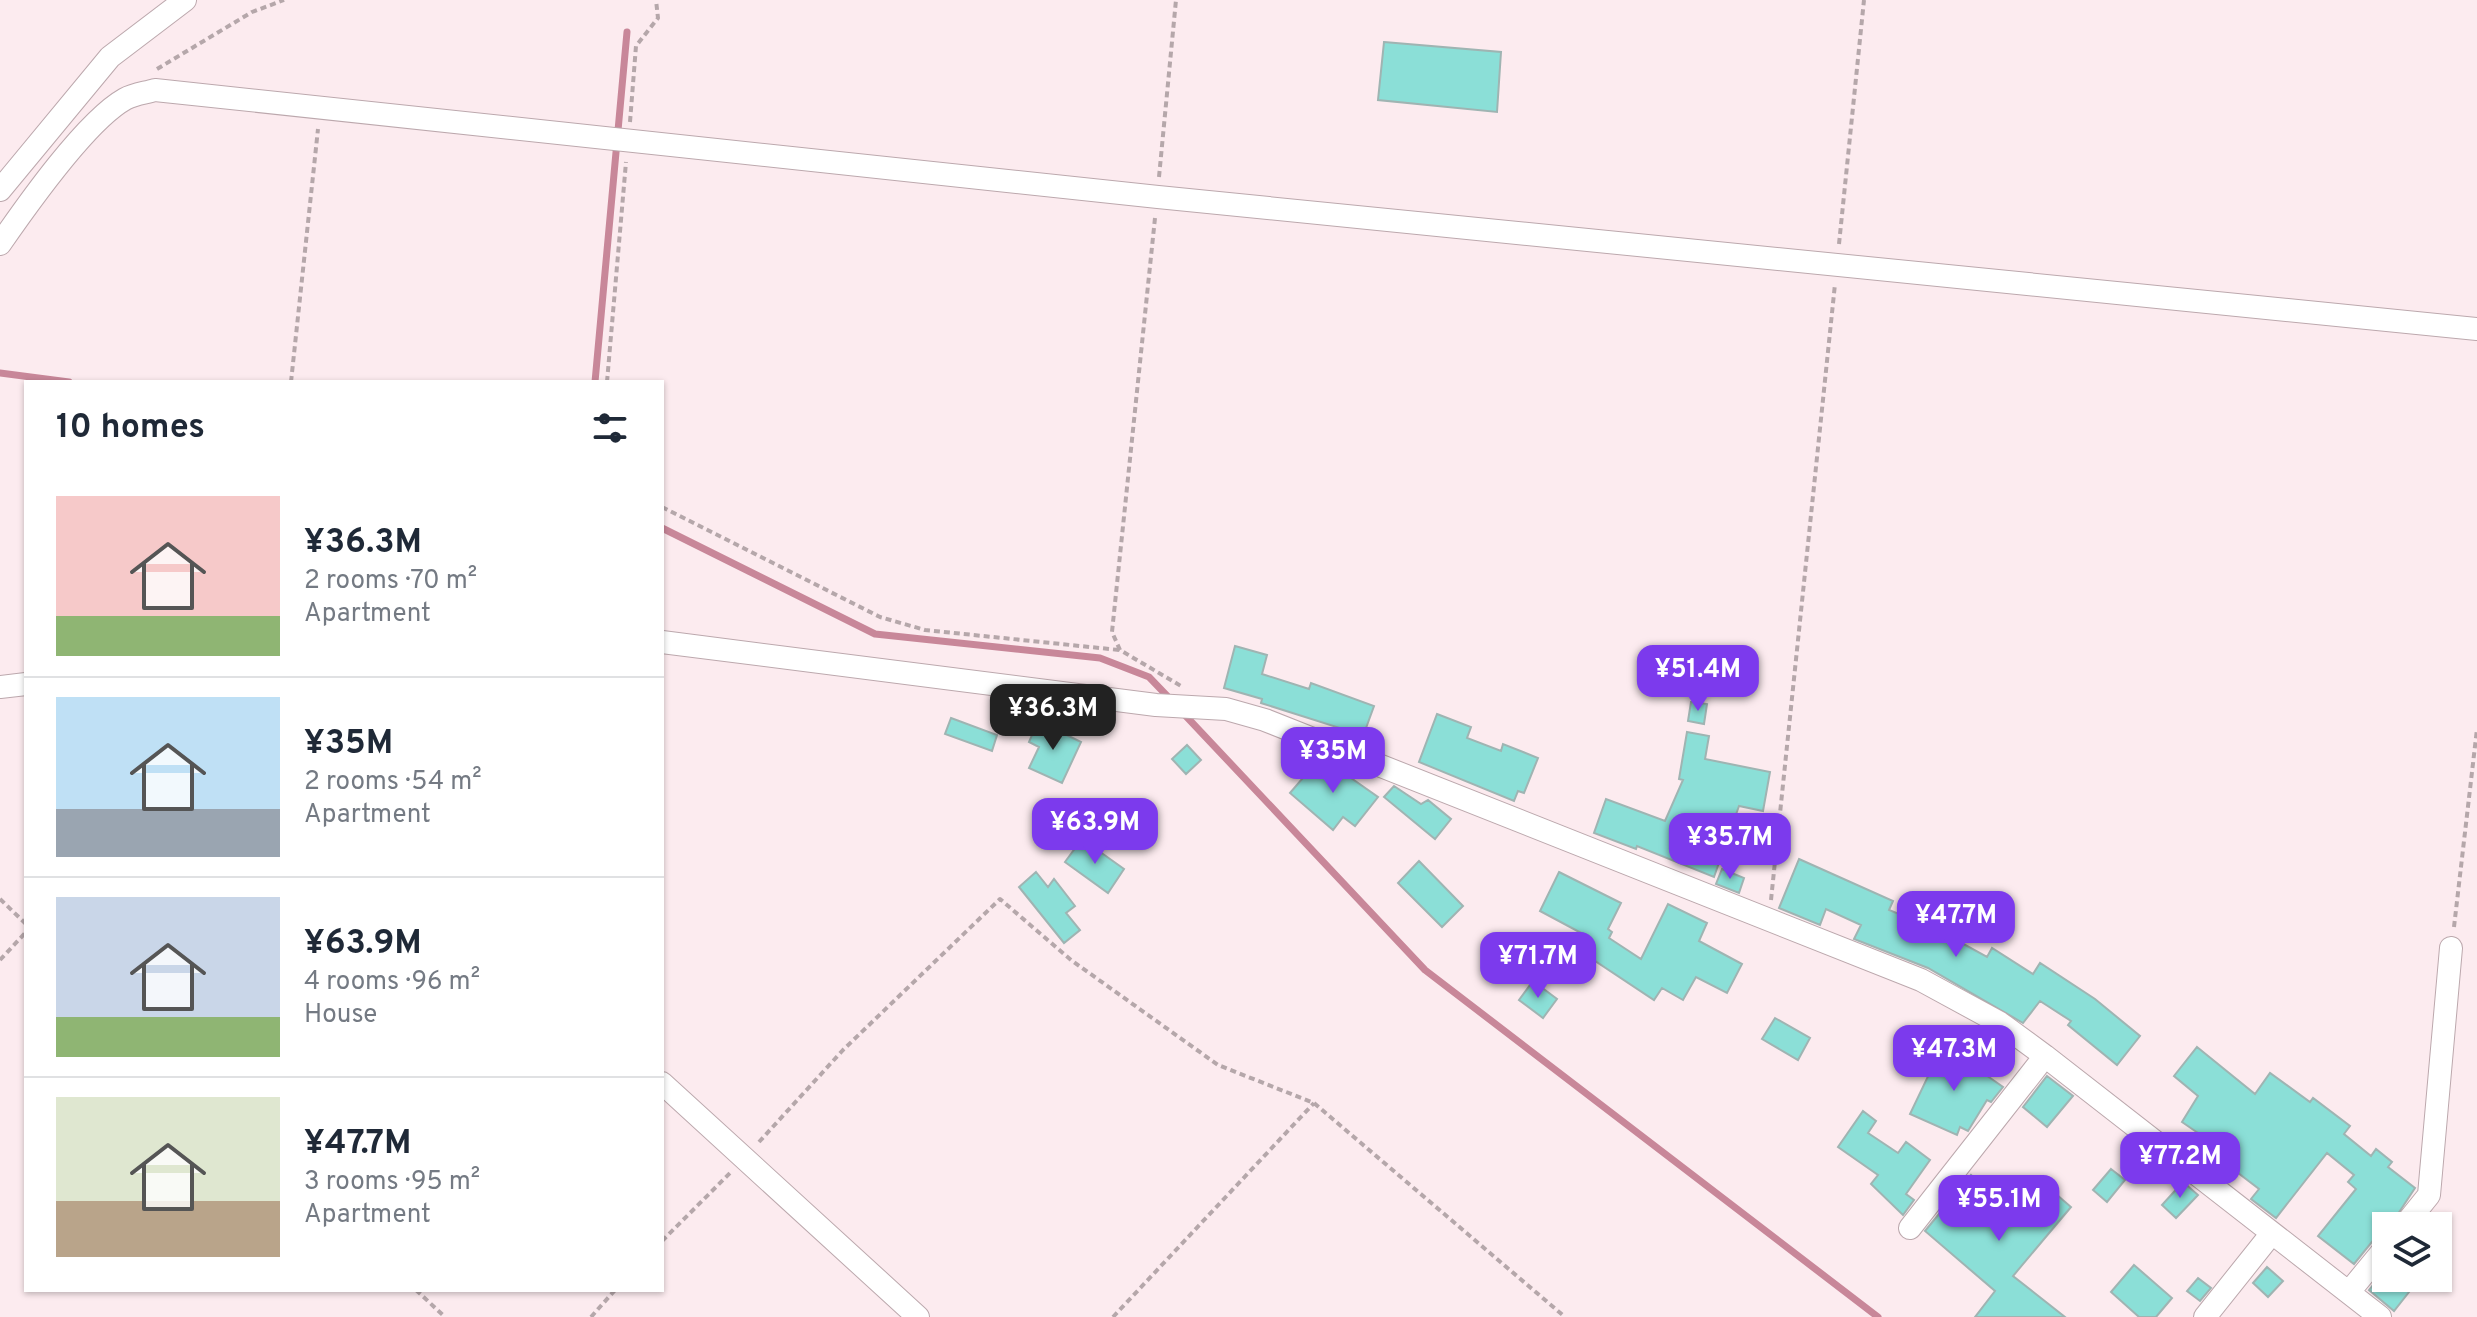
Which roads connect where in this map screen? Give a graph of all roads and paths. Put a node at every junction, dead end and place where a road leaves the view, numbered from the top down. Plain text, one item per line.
1 (185, 0) edge
2 (284, 0) edge
3 (656, 0) edge
4 (1176, 0) edge
5 (1864, 0) edge
6 (150, 75) dead end
7 (320, 106) junction
8 (628, 139) junction
9 (0, 190) edge
10 (1158, 197) junction
11 (0, 244) edge
12 (1837, 267) junction
13 (2477, 329) edge
14 (291, 380) edge
15 (607, 380) edge
16 (664, 508) edge
17 (664, 642) edge
18 (1120, 650) junction
19 (24, 684) edge
20 (0, 687) edge
21 (1195, 707) junction
22 (2477, 729) edge
23 (0, 899) edge
24 (24, 922) edge
25 (1769, 922) junction
26 (24, 934) edge
27 (2451, 948) joint
28 (0, 960) edge
29 (2045, 1056) junction
30 (664, 1085) edge
31 (1314, 1103) junction
32 (744, 1159) junction
33 (2415, 1212) edge
34 (1910, 1228) dead end
35 (2272, 1233) junction
36 (664, 1239) edge
37 (2372, 1264) edge
38 (418, 1292) edge
39 (613, 1292) edge
40 (2349, 1292) junction
41 (445, 1317) edge
42 (591, 1317) edge
43 (918, 1317) edge
44 (1113, 1317) edge
45 (1565, 1317) edge
46 (2205, 1317) edge
47 (2380, 1317) edge

1 - 9 street
2 - 6 path
3 - 8 path
4 - 10 path
5 - 12 path
7 - 8 street
7 - 11 street
7 - 14 path
8 - 10 street
8 - 15 path
10 - 12 street
10 - 18 path
12 - 13 street
12 - 25 path
16 - 18 path
17 - 21 street
18 - 21 path
19 - 20 street
21 - 25 street
22 - 27 path
23 - 24 path
25 - 29 street
26 - 28 path
27 - 33 street
29 - 34 street
29 - 35 street
30 - 32 street
31 - 32 path
31 - 44 path
31 - 45 path
32 - 36 path
32 - 43 street
35 - 40 street
35 - 46 street
37 - 40 street
38 - 41 path
39 - 42 path
40 - 47 street

